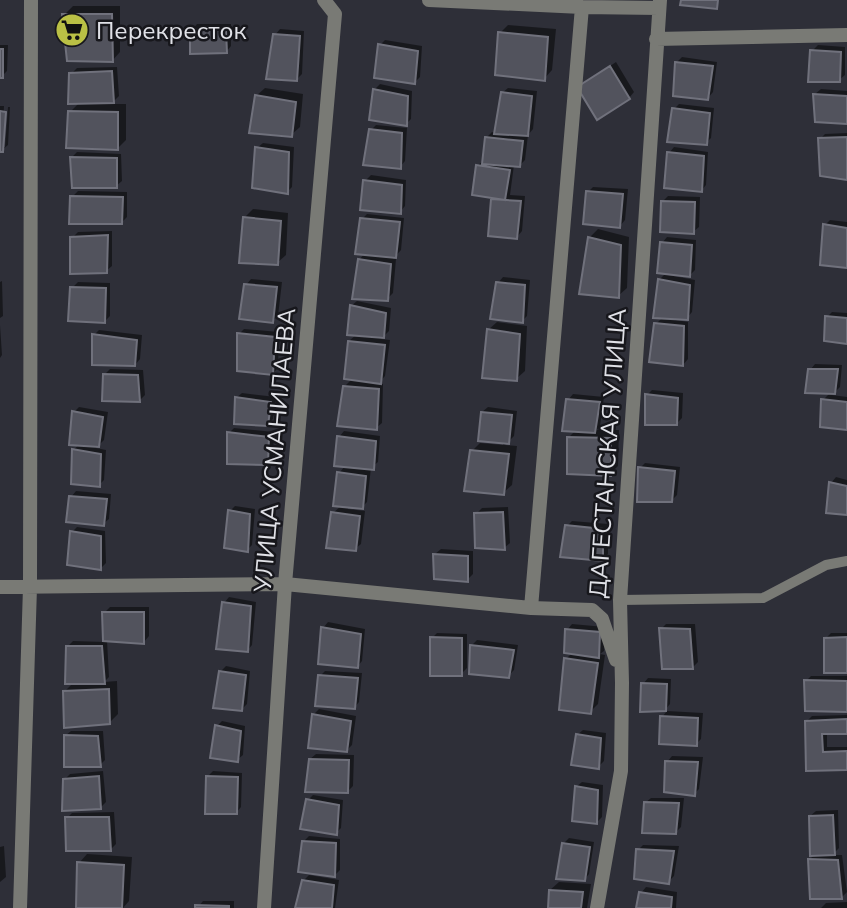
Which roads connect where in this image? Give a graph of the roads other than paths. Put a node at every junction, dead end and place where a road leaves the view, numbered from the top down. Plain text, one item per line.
1 (31, 0) edge
2 (324, 0) edge
3 (429, 0) edge
4 (484, 1) edge
5 (659, 4) edge
6 (582, 8) junction
7 (847, 36) edge
8 (656, 39) junction
9 (847, 561) edge
10 (285, 584) junction
11 (0, 587) edge
12 (30, 587) junction
13 (620, 600) junction
14 (531, 608) junction
15 (622, 683) junction
16 (20, 908) edge
17 (264, 908) edge
18 (597, 908) edge

1 - 12 street
2 - 10 street, УЛИЦА УСМАНИЛАЕВА
3 - 4 street
4 - 6 street
5 - 6 street
5 - 8 street, ДАГЕСТАНСКАЯ УЛИЦА
6 - 14 street
7 - 8 street
8 - 13 street, ДАГЕСТАНСКАЯ УЛИЦА
9 - 13 lane
10 - 12 street
10 - 14 street
10 - 17 street, УЛИЦА УСМАНИЛАЕВА
11 - 12 street
12 - 16 street
13 - 15 street, ДАГЕСТАНСКАЯ УЛИЦА
14 - 15 street
15 - 18 street, ДАГЕСТАНСКАЯ УЛИЦА

